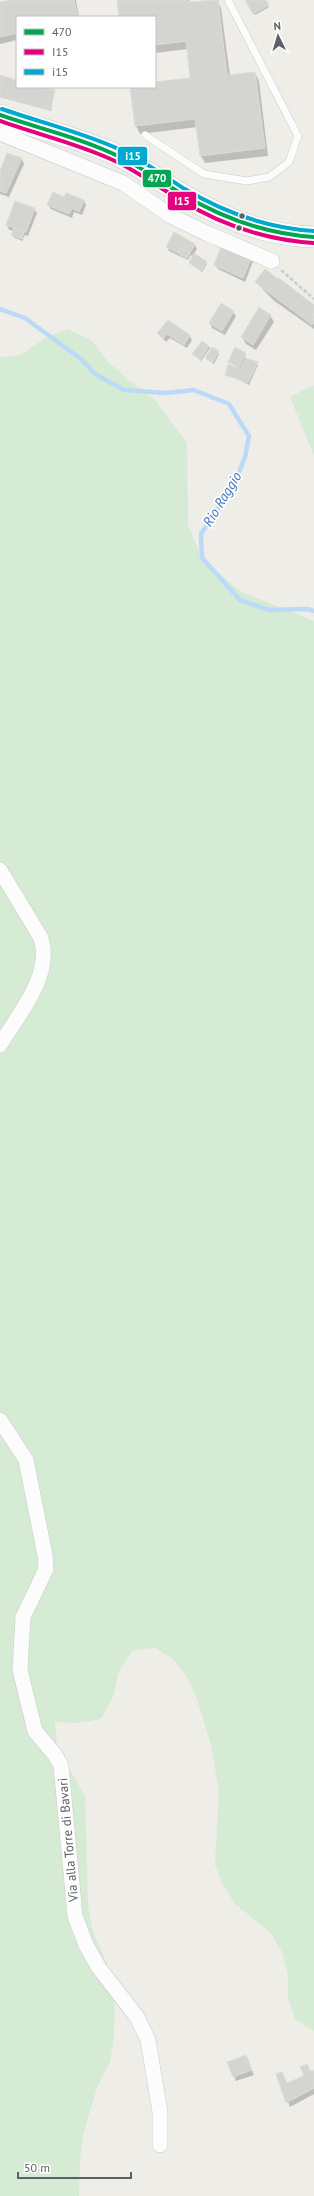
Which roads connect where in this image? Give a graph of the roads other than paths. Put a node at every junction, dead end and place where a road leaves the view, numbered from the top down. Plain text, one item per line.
1 (228, 0) edge
2 (0, 115) edge
3 (0, 133) edge
4 (145, 135) dead end
5 (314, 237) edge
6 (272, 261) road end
7 (0, 870) edge
8 (0, 1045) edge
9 (0, 1420) edge
10 (160, 2145) dead end

1 - 4 lane
2 - 5 street
3 - 6 street
7 - 8 street
9 - 10 street, Via alla Torre di Bavari

